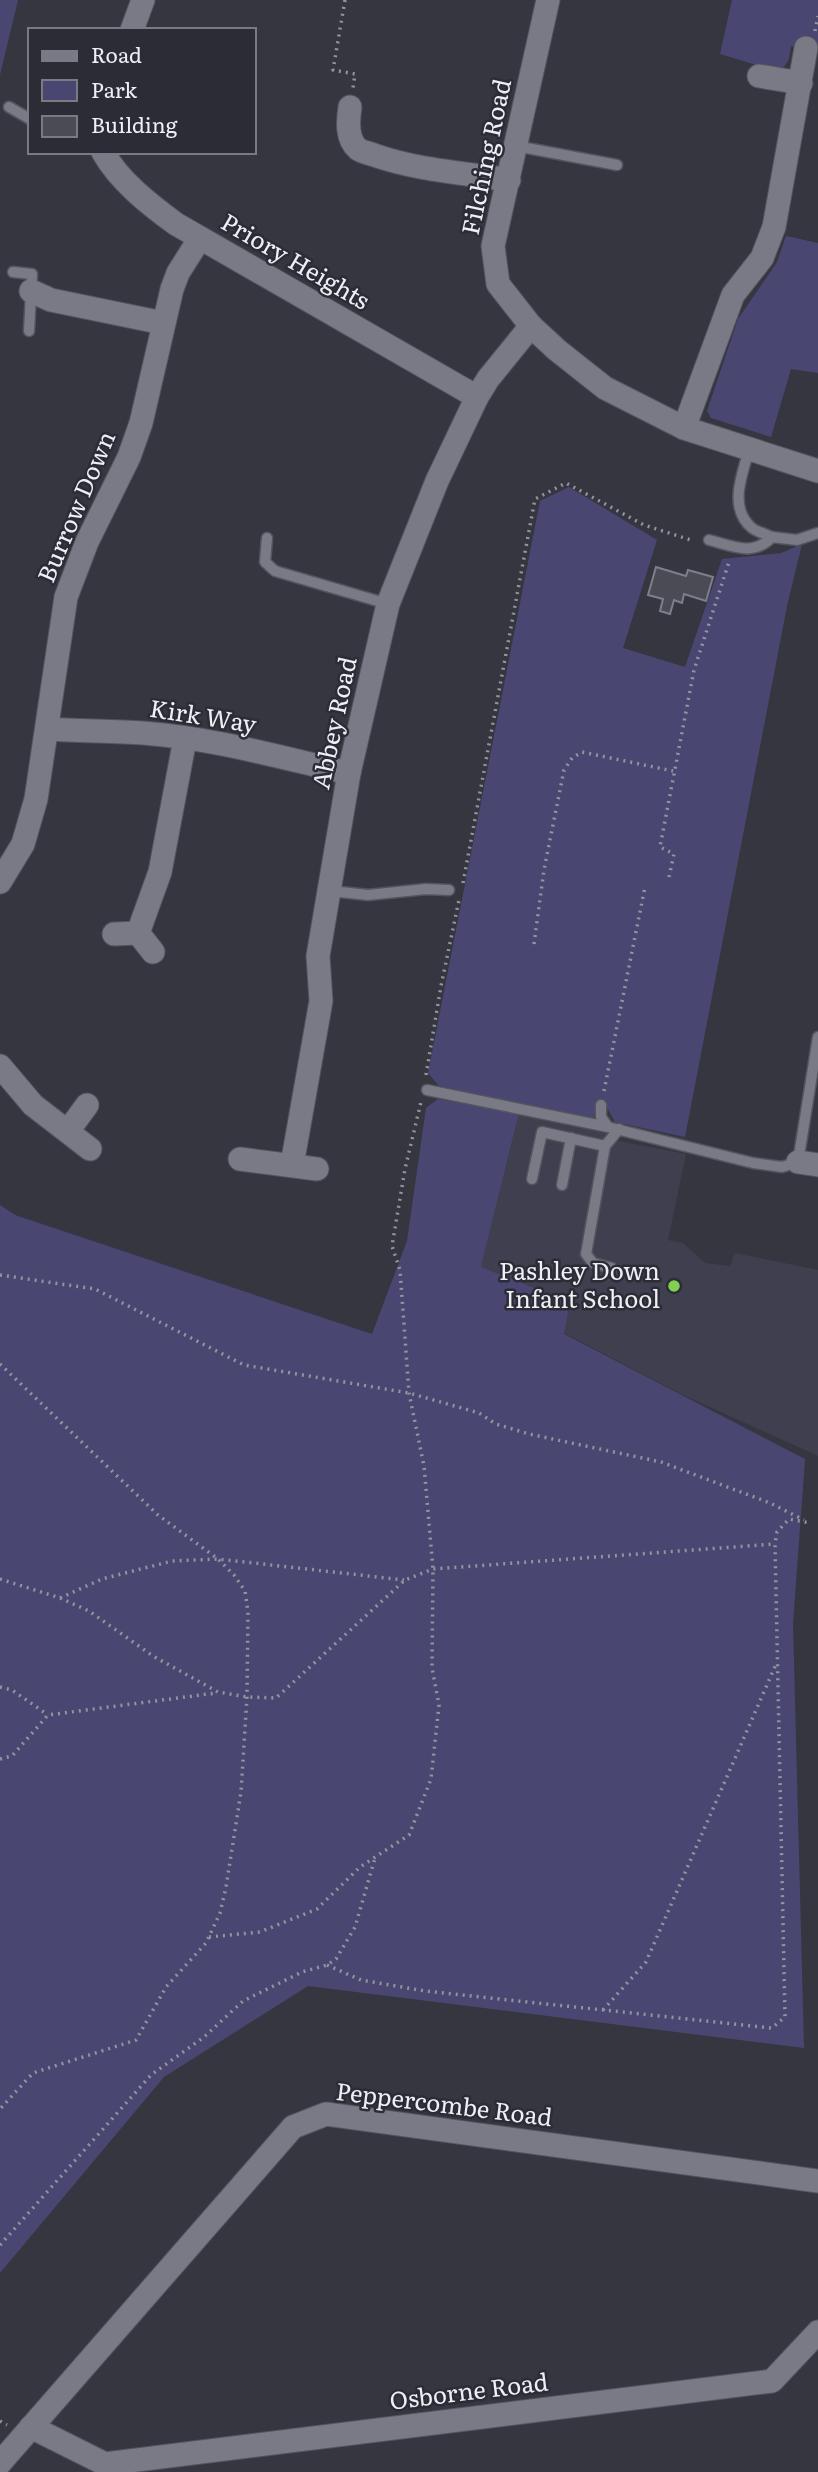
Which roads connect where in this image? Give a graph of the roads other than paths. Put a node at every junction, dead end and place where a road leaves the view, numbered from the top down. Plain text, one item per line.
1 (143, 0) edge
2 (548, 0) edge
3 (133, 28) edge
4 (806, 48) dead end
5 (759, 76) dead end
6 (801, 83) junction
7 (9, 107) dead end
8 (350, 107) road end
9 (28, 118) edge
10 (516, 146) junction
11 (105, 154) edge
12 (618, 165) dead end
13 (509, 180) junction
14 (200, 239) junction
15 (13, 272) dead end
16 (31, 291) junction
17 (163, 323) junction
18 (531, 326) junction
19 (29, 331) dead end
20 (477, 397) junction
21 (684, 428) junction
22 (749, 450) junction
23 (818, 471) edge
24 (818, 533) edge
25 (772, 537) junction
26 (267, 538) dead end
27 (709, 540) road end
28 (388, 604) junction
29 (47, 729) junction
30 (185, 739) junction
31 (349, 773) junction
32 (0, 882) edge
33 (449, 890) dead end
34 (331, 891) junction
35 (138, 933) junction
36 (114, 934) dead end
37 (153, 952) dead end
38 (818, 1037) edge
39 (0, 1066) edge
40 (427, 1090) road end
41 (87, 1105) dead end
42 (601, 1105) road end
43 (613, 1128) junction
44 (68, 1131) junction
45 (571, 1138) junction
46 (604, 1146) junction
47 (90, 1149) dead end
48 (240, 1159) dead end
49 (808, 1164) edge
50 (292, 1165) junction
51 (317, 1169) dead end
52 (532, 1179) dead end
53 (562, 1185) dead end
54 (612, 1268) dead end
55 (818, 2181) edge
56 (818, 2332) edge
57 (31, 2427) junction
58 (0, 2463) edge
59 (106, 2468) edge

1 - 3 street
2 - 10 street, Filching Road
4 - 6 street
5 - 6 street
6 - 21 street
7 - 9 lane
8 - 13 street
10 - 12 lane
10 - 13 street, Filching Road
11 - 14 street, Priory Heights
13 - 18 street, Filching Road
14 - 17 street, Burrow Down
14 - 20 street, Priory Heights
15 - 16 lane
16 - 17 street
16 - 19 lane
17 - 29 street, Burrow Down
18 - 20 street, Abbey Road
18 - 21 street, Filching Road
20 - 28 street, Abbey Road
21 - 22 street, Filching Road
22 - 23 street, Filching Road
22 - 25 lane
24 - 25 lane
25 - 27 lane
26 - 28 lane
28 - 31 street, Abbey Road
29 - 30 street, Kirk Way
29 - 32 street, Burrow Down
30 - 31 street, Kirk Way
30 - 35 street
31 - 34 street, Abbey Road
33 - 34 lane
34 - 50 street, Abbey Road
35 - 36 street
35 - 37 street
38 - 49 lane
39 - 44 street
40 - 43 lane
41 - 44 street
42 - 43 lane
43 - 46 lane
43 - 49 lane
44 - 47 street
45 - 46 lane
45 - 52 lane
45 - 53 lane
46 - 54 lane
48 - 50 street
50 - 51 street
55 - 57 street, Peppercombe Road
56 - 59 street, Osborne Road
57 - 58 street, Peppercombe Road
57 - 59 street

